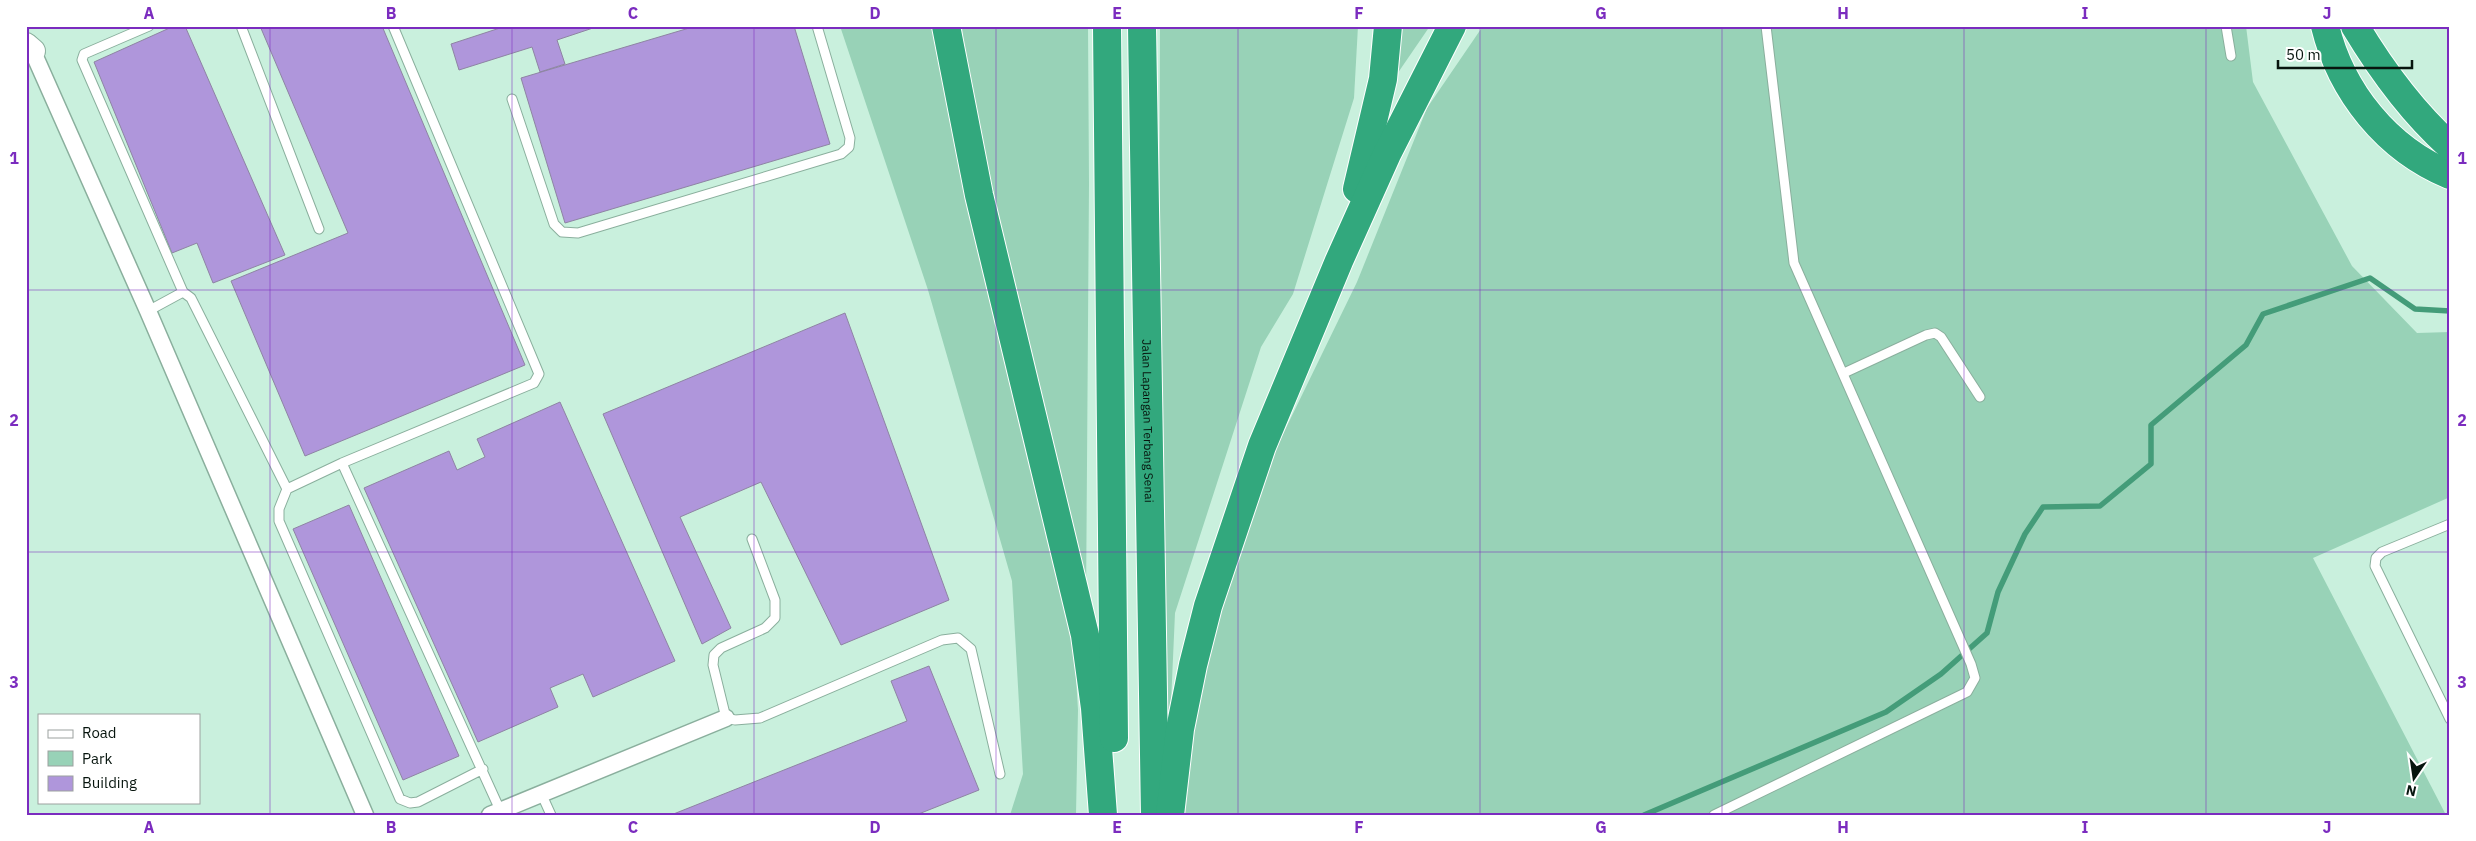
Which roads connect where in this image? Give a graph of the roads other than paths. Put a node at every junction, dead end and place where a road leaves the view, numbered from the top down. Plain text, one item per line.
1 (148, 26) edge
2 (241, 26) edge
3 (393, 26) edge
4 (817, 26) edge
5 (946, 26) edge
6 (1107, 26) edge
7 (1142, 26) edge
8 (1388, 26) edge
9 (1452, 26) edge
10 (1766, 26) edge
11 (2226, 26) edge
12 (2325, 26) edge
13 (2355, 26) edge
14 (28, 44) edge
15 (2232, 56) dead end
16 (512, 99) dead end
17 (2450, 146) edge
18 (2450, 174) edge
19 (319, 229) dead end
20 (1339, 261) junction
21 (183, 292) junction
22 (148, 311) junction
23 (1844, 373) junction
24 (1980, 397) dead end
25 (342, 462) junction
26 (287, 489) junction
27 (2450, 524) edge
28 (752, 539) dead end
29 (726, 718) junction
30 (2450, 719) edge
31 (483, 770) junction
32 (1000, 774) dead end
33 (541, 793) junction
34 (495, 812) edge
35 (365, 815) edge
36 (551, 815) edge
37 (1102, 815) edge
38 (1114, 815) edge
39 (1155, 815) edge
40 (1170, 815) edge
41 (1714, 815) edge

1 - 21 lane
2 - 19 lane
3 - 25 lane
4 - 16 lane
5 - 37 highway
6 - 38 highway
7 - 39 highway, Jalan Lapangan Terbang Senai
8 - 20 highway
9 - 20 highway
10 - 23 lane
11 - 15 lane
12 - 18 highway
13 - 17 highway
14 - 22 street
20 - 40 highway
21 - 22 lane
21 - 26 lane
22 - 35 street
23 - 24 lane
23 - 41 lane
25 - 26 lane
25 - 31 lane
26 - 31 lane
27 - 30 lane
28 - 29 lane
29 - 32 lane
29 - 33 street
31 - 34 lane
33 - 34 street
33 - 36 lane

